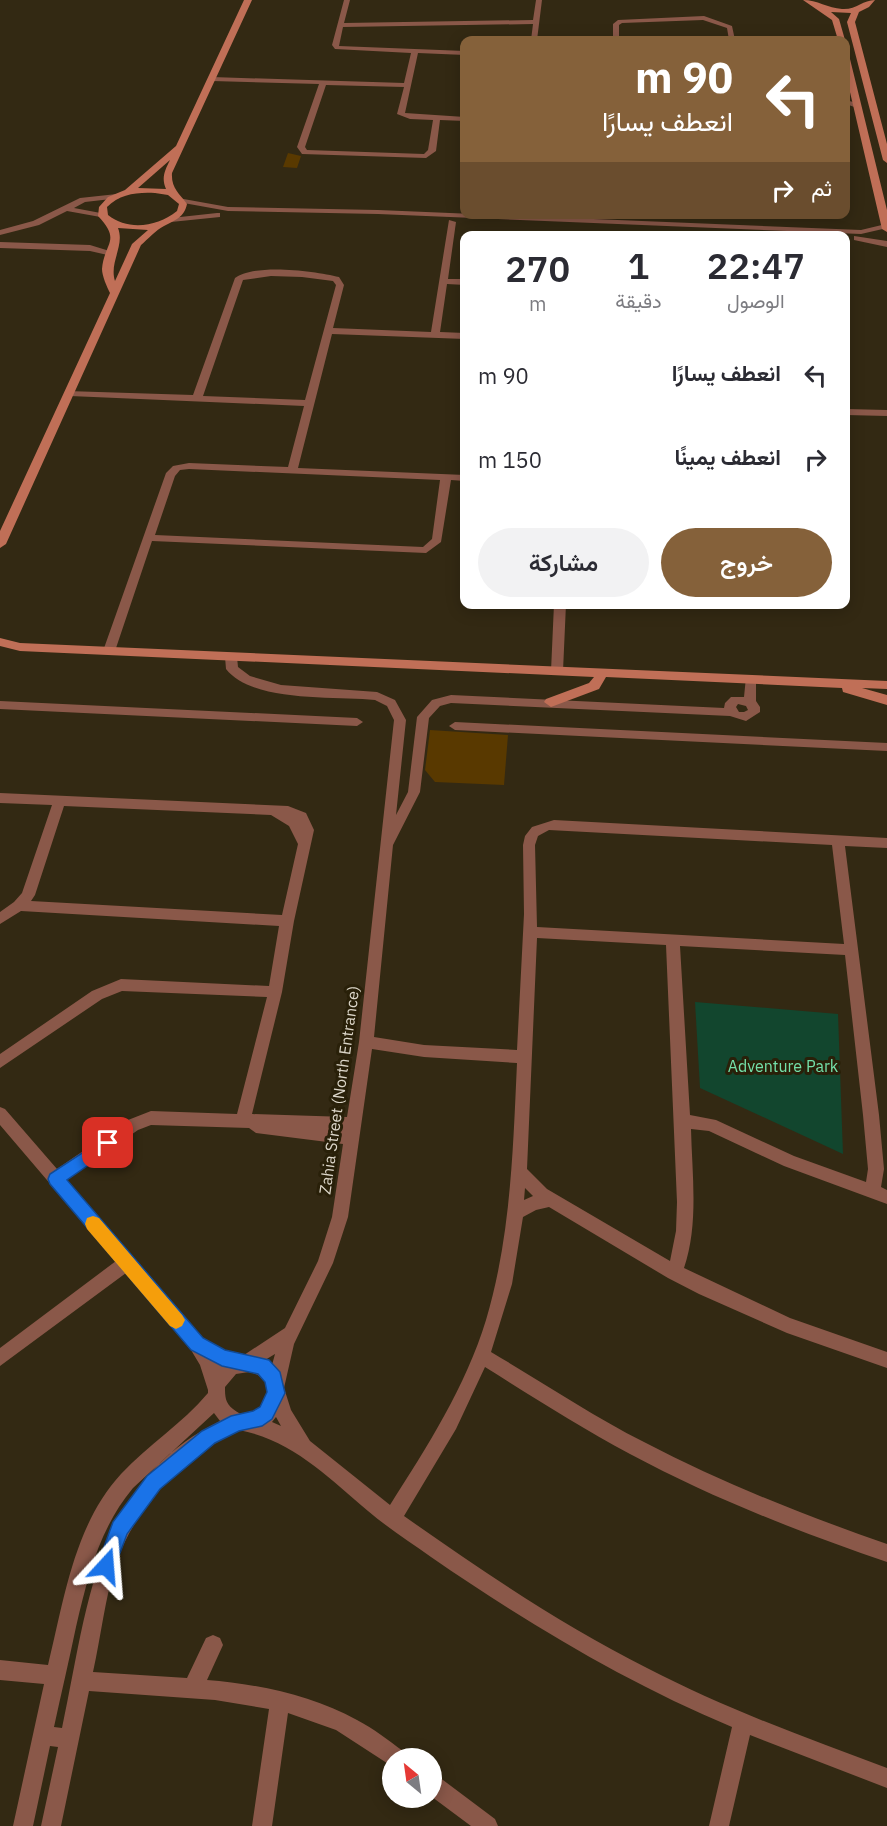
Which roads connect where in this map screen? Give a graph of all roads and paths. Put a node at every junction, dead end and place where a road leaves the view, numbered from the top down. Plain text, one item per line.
1 (248, 0) edge
2 (347, 0) edge
3 (539, 0) edge
4 (807, 0) edge
5 (871, 0) edge
6 (822, 8) junction
7 (857, 9) junction
8 (536, 22) junction
9 (340, 25) junction
10 (534, 36) edge
11 (616, 36) edge
12 (731, 36) edge
13 (841, 36) edge
14 (416, 52) junction
15 (460, 53) edge
16 (212, 79) junction
17 (323, 83) junction
18 (406, 85) junction
19 (850, 99) edge
20 (437, 119) junction
21 (460, 119) edge
22 (181, 146) junction
23 (887, 160) edge
24 (127, 192) junction
25 (117, 196) junction
26 (177, 197) junction
27 (69, 208) junction
28 (460, 215) edge
29 (107, 219) junction
30 (578, 219) edge
31 (171, 220) junction
32 (452, 222) junction
33 (159, 225) junction
34 (887, 228) edge
35 (674, 231) edge
36 (839, 231) edge
37 (850, 231) edge
38 (0, 233) edge
39 (850, 237) edge
40 (887, 244) edge
41 (0, 245) edge
42 (112, 253) junction
43 (443, 281) junction
44 (460, 282) edge
45 (114, 292) junction
46 (328, 330) junction
47 (435, 335) junction
48 (460, 336) edge
49 (70, 393) junction
50 (197, 398) junction
51 (309, 403) junction
52 (850, 412) edge
53 (887, 414) edge
54 (292, 470) junction
55 (446, 477) junction
56 (460, 478) edge
57 (148, 538) junction
58 (0, 544) edge
59 (560, 609) edge
60 (0, 642) edge
61 (20, 647) junction
62 (109, 651) junction
63 (0, 652) edge
64 (231, 657) junction
65 (557, 671) junction
66 (600, 673) junction
67 (731, 679) junction
68 (750, 680) junction
69 (768, 681) junction
70 (887, 685) edge
71 (887, 700) edge
72 (551, 702) junction
73 (750, 702) junction
74 (0, 705) edge
75 (733, 709) junction
76 (749, 716) junction
77 (357, 722) dead end
78 (455, 726) dead end
79 (400, 728) junction
80 (421, 730) junction
81 (734, 740) junction
82 (757, 741) junction
83 (887, 747) edge
84 (393, 781) junction
85 (415, 784) junction
86 (0, 798) edge
87 (59, 802) junction
88 (838, 841) junction
89 (389, 843) junction
90 (887, 843) edge
91 (19, 906) junction
92 (0, 919) edge
93 (287, 921) junction
94 (531, 932) junction
95 (673, 942) junction
96 (850, 950) junction
97 (275, 992) junction
98 (365, 1047) junction
99 (524, 1057) junction
100 (2, 1060) edge
101 (0, 1114) edge
102 (683, 1121) junction
103 (243, 1122) junction
104 (353, 1131) junction
105 (519, 1170) junction
106 (56, 1179) junction
107 (880, 1194) edge
108 (551, 1200) junction
109 (515, 1213) junction
110 (126, 1263) junction
111 (674, 1273) junction
112 (291, 1332) junction
113 (197, 1344) junction
114 (482, 1356) junction
115 (0, 1358) edge
116 (887, 1360) edge
117 (244, 1363) junction
118 (276, 1389) junction
119 (216, 1393) junction
120 (241, 1422) junction
121 (304, 1445) junction
122 (392, 1518) junction
123 (887, 1553) edge
124 (213, 1645) dead end
125 (0, 1670) edge
126 (56, 1675) junction
127 (81, 1681) junction
128 (192, 1689) junction
129 (280, 1701) junction
130 (744, 1723) junction
131 (42, 1736) junction
132 (70, 1739) junction
133 (382, 1749) edge
134 (887, 1778) edge
135 (442, 1792) edge
136 (22, 1826) edge
137 (51, 1826) edge
138 (262, 1826) edge
139 (488, 1826) edge
140 (720, 1826) edge

1 - 16 street
2 - 9 street
3 - 8 street
4 - 6 street
5 - 7 street
6 - 7 street
6 - 13 street
7 - 23 street
8 - 9 street
8 - 10 street
9 - 14 street
11 - 12 street
14 - 15 street
14 - 18 street
16 - 17 street
16 - 22 street
17 - 18 street
17 - 20 street
18 - 20 street
19 - 34 street
20 - 21 street
22 - 24 street
22 - 26 street
24 - 25 street
24 - 26 street
25 - 27 street
25 - 29 street
26 - 28 street
26 - 31 street
27 - 29 street
27 - 38 street
29 - 33 street
29 - 42 street
30 - 36 street
31 - 32 street
31 - 33 street
32 - 35 street
32 - 43 street
33 - 45 street
34 - 37 street
39 - 40 street
41 - 42 street
42 - 45 street
43 - 44 street
43 - 47 street
45 - 49 street
46 - 47 street
46 - 50 street
46 - 51 street
47 - 48 street
49 - 50 street
49 - 58 street
50 - 51 street
51 - 54 street
52 - 53 street
54 - 55 street
54 - 57 street
55 - 56 street
55 - 57 street
57 - 62 street
59 - 65 street
60 - 61 street
61 - 62 street
61 - 63 street
62 - 64 street
64 - 65 street
64 - 79 street
65 - 66 street
66 - 67 street
66 - 72 street
67 - 68 street
67 - 75 street
68 - 69 street
68 - 73 street
69 - 70 street
69 - 71 street
72 - 75 street
72 - 80 street
73 - 75 street
73 - 76 street
74 - 77 street
75 - 76 street
75 - 81 street
76 - 82 street
78 - 81 street
79 - 80 street
79 - 84 street
80 - 85 street
81 - 82 street
82 - 83 street
84 - 85 street
84 - 89 street
85 - 89 street
86 - 87 street
87 - 91 street
87 - 93 street
88 - 90 street
88 - 94 street
88 - 96 street
89 - 98 street, Zahia Street (North Entrance)
91 - 92 street
91 - 93 street
93 - 97 street
94 - 95 street
94 - 99 street
95 - 96 street
95 - 102 street
96 - 107 street
97 - 100 street
97 - 103 street
98 - 99 street
98 - 104 street, Zahia Street (North Entrance)
99 - 105 street
101 - 106 street
102 - 107 street
102 - 111 street
103 - 104 street
103 - 106 street
104 - 112 street, Zahia Street (North Entrance)
105 - 108 street
105 - 109 street
106 - 110 street
108 - 109 street
108 - 111 street
109 - 114 street
110 - 113 street
110 - 115 street
111 - 116 street
112 - 117 street
112 - 118 street, Zahia Street (North Entrance)
113 - 117 street
113 - 119 street
114 - 122 street
114 - 123 street
117 - 118 street
117 - 119 street
118 - 120 street
118 - 121 street
119 - 120 street
119 - 126 street
120 - 121 street
120 - 127 street
121 - 122 street
122 - 130 street
124 - 128 street
125 - 126 street
126 - 131 street
127 - 128 street
127 - 132 street
128 - 129 street
129 - 133 street
129 - 138 street
130 - 134 street
130 - 140 street
131 - 132 street
131 - 136 street
132 - 137 street
135 - 139 street

